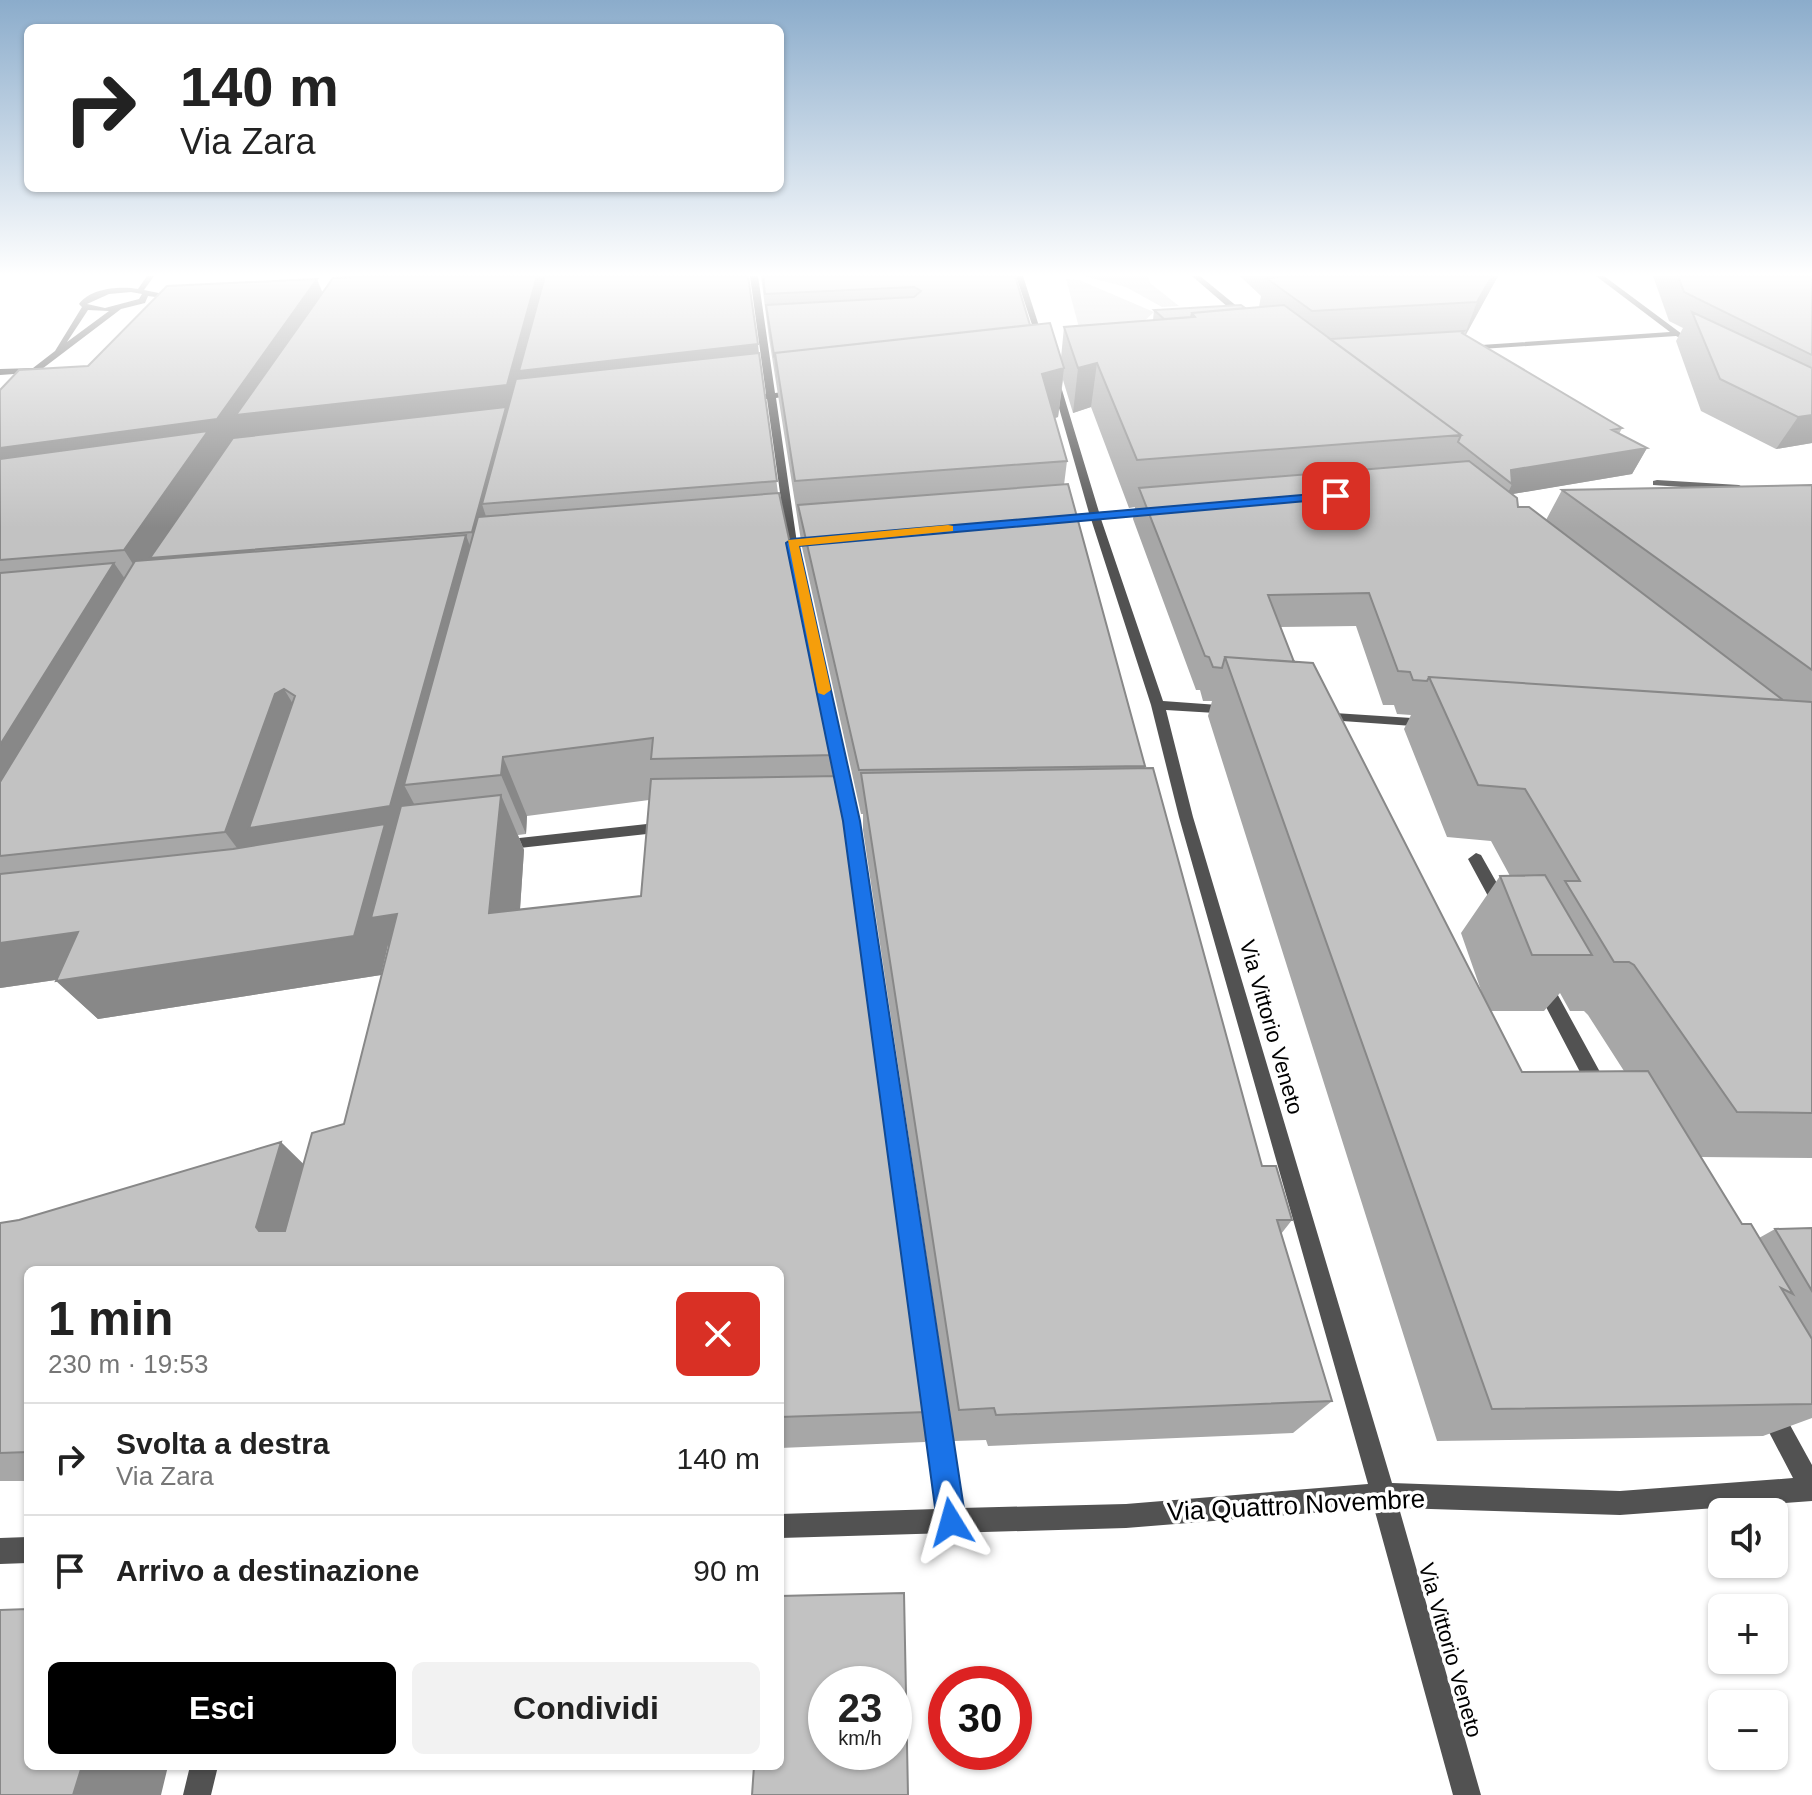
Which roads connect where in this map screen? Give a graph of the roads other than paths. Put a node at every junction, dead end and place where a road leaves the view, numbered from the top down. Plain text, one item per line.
1 (47, 360) edge
2 (770, 360) edge
3 (1048, 360) edge
4 (35, 370) junction
5 (0, 372) edge
6 (816, 391) edge
7 (769, 396) junction
8 (738, 400) edge
9 (0, 408) edge
10 (1657, 483) dead end
11 (1750, 489) edge
12 (1173, 509) edge
13 (1095, 515) junction
14 (1049, 520) edge
15 (1158, 705) junction
16 (1252, 711) edge
17 (1299, 715) edge
18 (1440, 724) edge
19 (678, 825) edge
20 (484, 847) edge
21 (1476, 859) dead end
22 (1514, 929) edge
23 (1528, 957) edge
24 (1610, 1111) edge
25 (1760, 1391) edge
26 (1812, 1489) edge
27 (1383, 1495) junction
28 (951, 1522) junction
29 (784, 1526) edge
30 (24, 1550) edge
31 (0, 1551) edge
32 (203, 1770) edge
33 (197, 1795) edge
34 (1467, 1795) edge

1 - 4 street
2 - 7 street
3 - 13 street, Via Vittorio Veneto
4 - 5 street
4 - 9 street
6 - 7 street
7 - 8 street
7 - 28 street
10 - 11 street
12 - 13 street
13 - 14 street
13 - 15 street, Via Vittorio Veneto
15 - 16 street
15 - 27 street, Via Vittorio Veneto
17 - 18 street
19 - 20 street
21 - 22 street
23 - 24 street
25 - 26 street
26 - 27 street, Via Quattro Novembre
27 - 28 street, Via Quattro Novembre
27 - 34 street, Via Vittorio Veneto
28 - 29 street, Via Quattro Novembre
30 - 31 street
32 - 33 street

